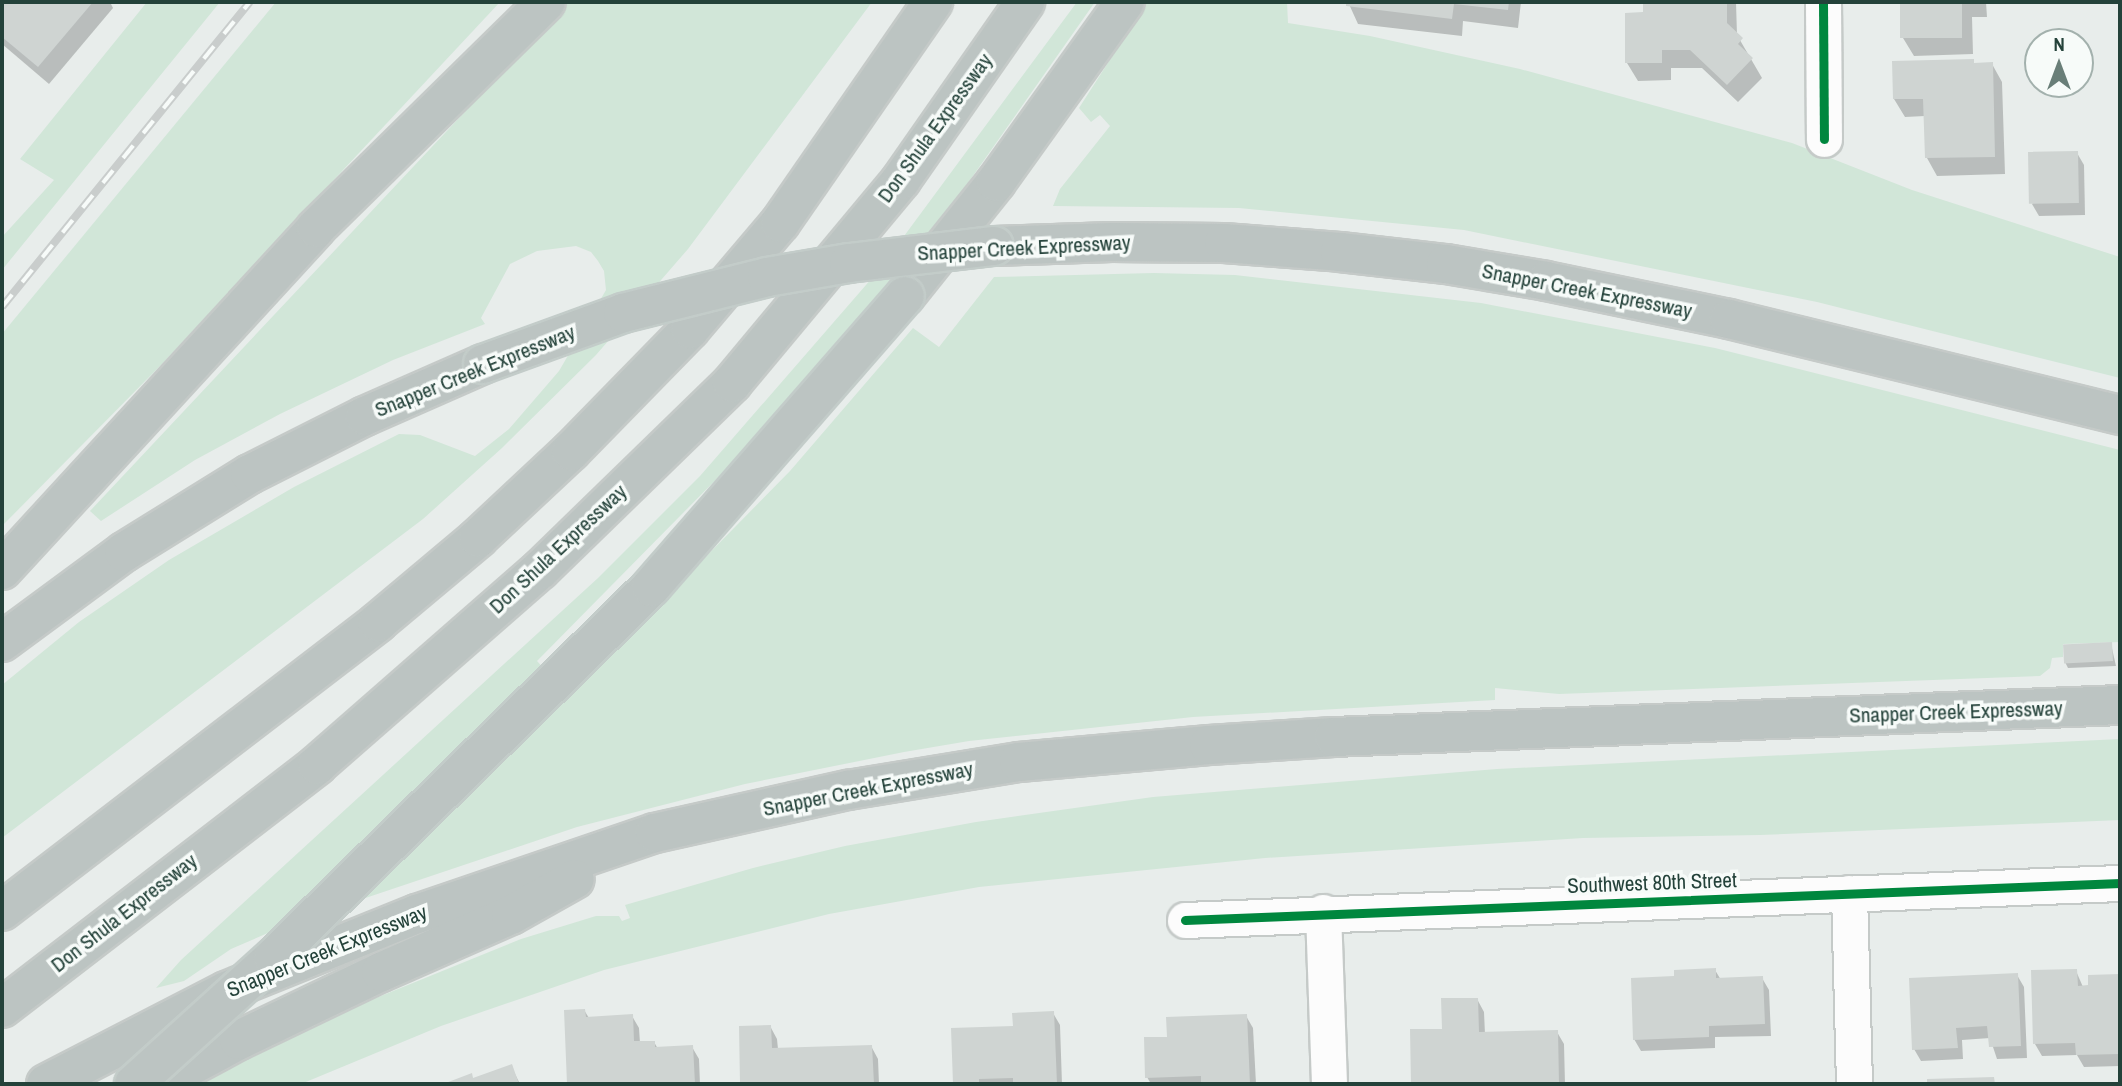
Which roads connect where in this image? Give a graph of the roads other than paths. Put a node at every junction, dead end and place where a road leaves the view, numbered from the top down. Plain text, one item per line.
1 (546, 2) edge
2 (933, 2) edge
3 (1025, 2) edge
4 (1125, 2) edge
5 (1823, 2) edge
6 (1824, 139) dead end
7 (2120, 415) edge
8 (2, 570) edge
9 (2, 642) edge
10 (2120, 705) edge
11 (655, 833) junction
12 (2120, 883) edge
13 (1849, 893) junction
14 (2, 911) edge
15 (1323, 912) junction
16 (1185, 920) dead end
17 (2, 1007) edge
18 (46, 1084) edge
19 (134, 1084) edge
20 (157, 1084) edge
21 (1329, 1084) edge
22 (1854, 1084) edge

1 - 8 highway
2 - 14 highway
3 - 17 highway, Don Shula Expressway
4 - 19 highway, bridge
5 - 6 street
7 - 9 highway, Snapper Creek Expressway, bridge
10 - 11 highway, Snapper Creek Expressway
11 - 18 highway, Snapper Creek Expressway
11 - 20 highway
12 - 13 street, Southwest 80th Street
13 - 15 street, Southwest 80th Street
13 - 22 street
15 - 16 street, Southwest 80th Street
15 - 21 street

